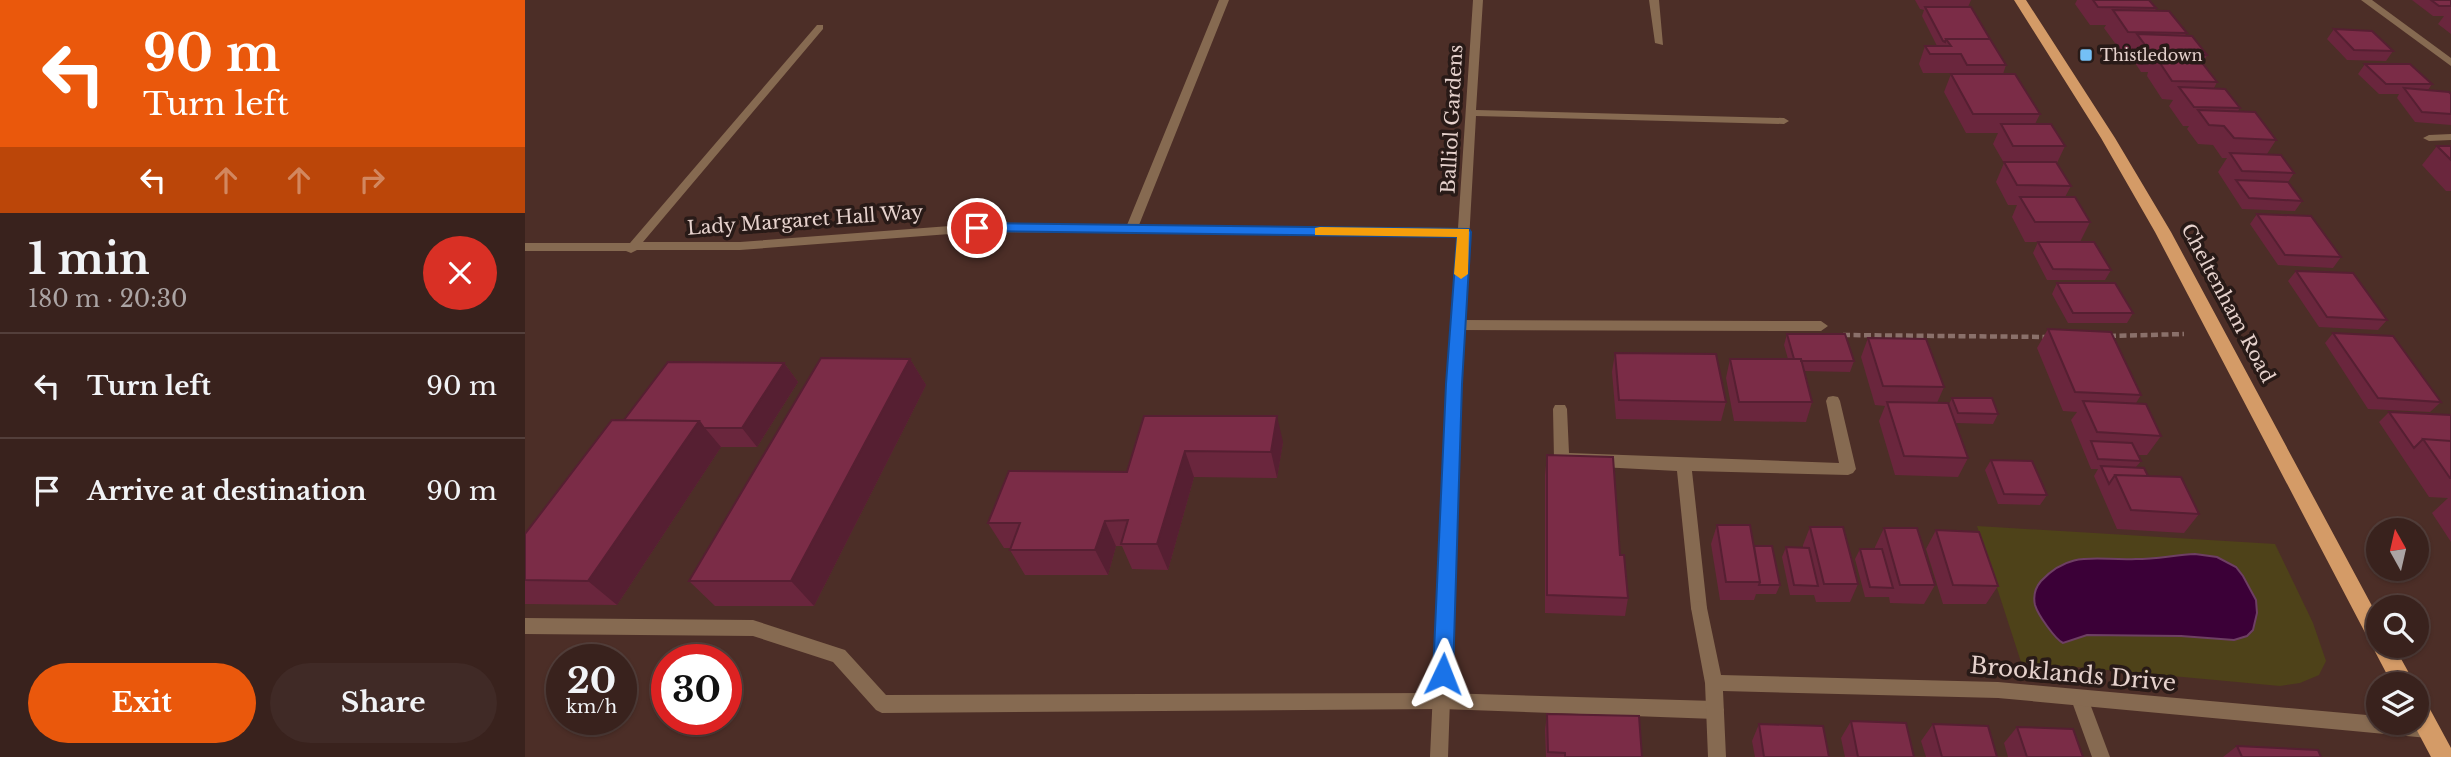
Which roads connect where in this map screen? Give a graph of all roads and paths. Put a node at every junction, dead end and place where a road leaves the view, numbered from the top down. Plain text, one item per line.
1 (1224, 0) edge
2 (1478, 0) edge
3 (1654, 0) edge
4 (2020, 0) edge
5 (2366, 0) edge
6 (820, 27) dead end
7 (1660, 43) dead end
8 (2451, 63) edge
9 (1471, 113) junction
10 (1784, 121) dead end
11 (2451, 137) edge
12 (2429, 138) dead end
13 (1131, 230) junction
14 (1464, 232) junction
15 (525, 247) edge
16 (631, 249) junction
17 (1459, 325) junction
18 (1821, 326) joint
19 (2215, 333) junction
20 (2102, 336) edge
21 (2061, 337) edge
22 (1833, 401) dead end
23 (1560, 410) dead end
24 (1684, 464) junction
25 (2366, 615) edge
26 (525, 626) edge
27 (1714, 683) junction
28 (2080, 699) junction
29 (1442, 701) junction
30 (1715, 710) junction
31 (2366, 715) edge
32 (2429, 731) edge
33 (1439, 757) edge
34 (1717, 757) edge
35 (2101, 757) edge
36 (2443, 757) edge

1 - 13 street
2 - 9 street, Balliol Gardens
3 - 7 street
4 - 19 main road, Cheltenham Road
5 - 8 street
6 - 16 street
9 - 10 street
9 - 14 street, Balliol Gardens
11 - 12 street
13 - 14 street, Lady Margaret Hall Way
13 - 16 street, Lady Margaret Hall Way
14 - 17 street, Balliol Gardens
15 - 16 street, Lady Margaret Hall Way
17 - 18 street
17 - 29 street, Balliol Gardens
18 - 21 path
19 - 20 path
19 - 25 main road, Cheltenham Road
22 - 24 street
23 - 24 street
24 - 27 street
26 - 29 street
27 - 28 street, Brooklands Drive
27 - 30 street
28 - 31 street, Brooklands Drive
28 - 35 street
29 - 30 street
29 - 33 street, Balliol Gardens
30 - 34 street
32 - 36 main road

